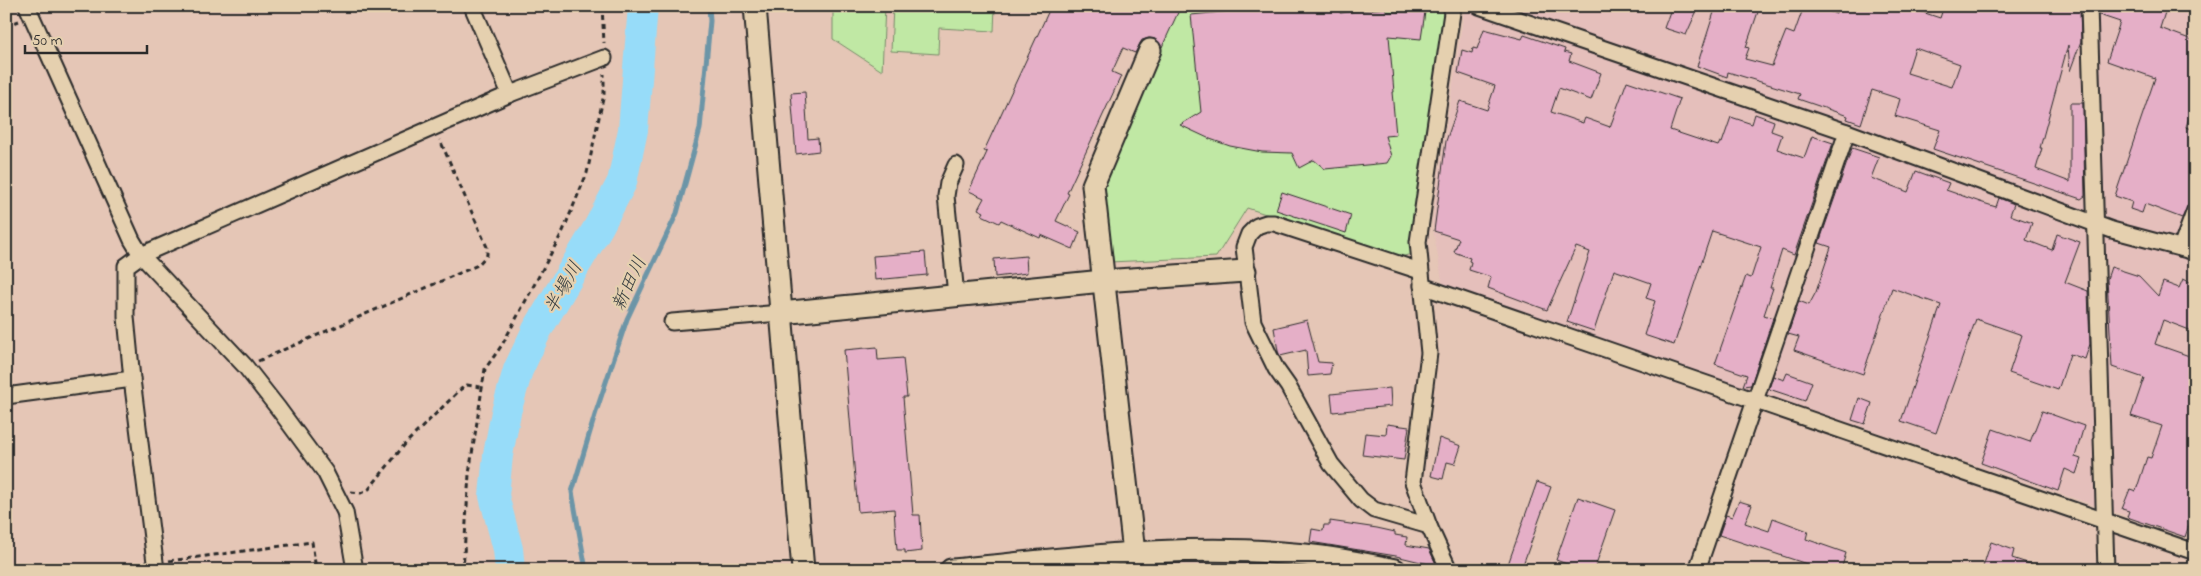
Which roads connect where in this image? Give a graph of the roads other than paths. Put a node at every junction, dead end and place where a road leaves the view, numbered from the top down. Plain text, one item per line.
1 (28, 6) edge
2 (472, 6) edge
3 (755, 6) edge
4 (1453, 6) edge
5 (1479, 6) edge
6 (2088, 6) edge
7 (1150, 50) dead end
8 (604, 58) road end
9 (510, 94) junction
10 (1847, 132) junction
11 (956, 165) dead end
12 (2195, 210) edge
13 (2094, 222) junction
14 (2188, 250) edge
15 (141, 255) junction
16 (1245, 271) junction
17 (1421, 279) junction
18 (1103, 281) junction
19 (956, 295) junction
20 (781, 313) junction
21 (672, 322) dead end
22 (132, 379) junction
23 (6, 396) edge
24 (1754, 402) junction
25 (2106, 521) junction
26 (1429, 526) junction
27 (2195, 552) edge
28 (1134, 561) edge
29 (156, 566) edge
30 (355, 570) edge
31 (803, 570) edge
32 (951, 570) edge
33 (1395, 570) edge
34 (1449, 570) edge
35 (1697, 570) edge
36 (2106, 570) edge

1 - 15 street
2 - 9 street
3 - 20 street
4 - 17 street
5 - 10 street
6 - 13 street
7 - 18 street
8 - 9 street
9 - 15 street
10 - 13 street
10 - 24 street
11 - 19 street
12 - 14 street
13 - 14 street
13 - 25 street
15 - 22 street
15 - 30 street
16 - 17 street
16 - 18 street
16 - 26 street
17 - 24 street
17 - 26 street
18 - 19 street
18 - 28 street
19 - 20 street
20 - 21 street
20 - 31 street
22 - 23 street
22 - 29 street
24 - 25 street
24 - 35 street
25 - 27 street
25 - 36 street
26 - 34 street
28 - 32 street
28 - 33 street

